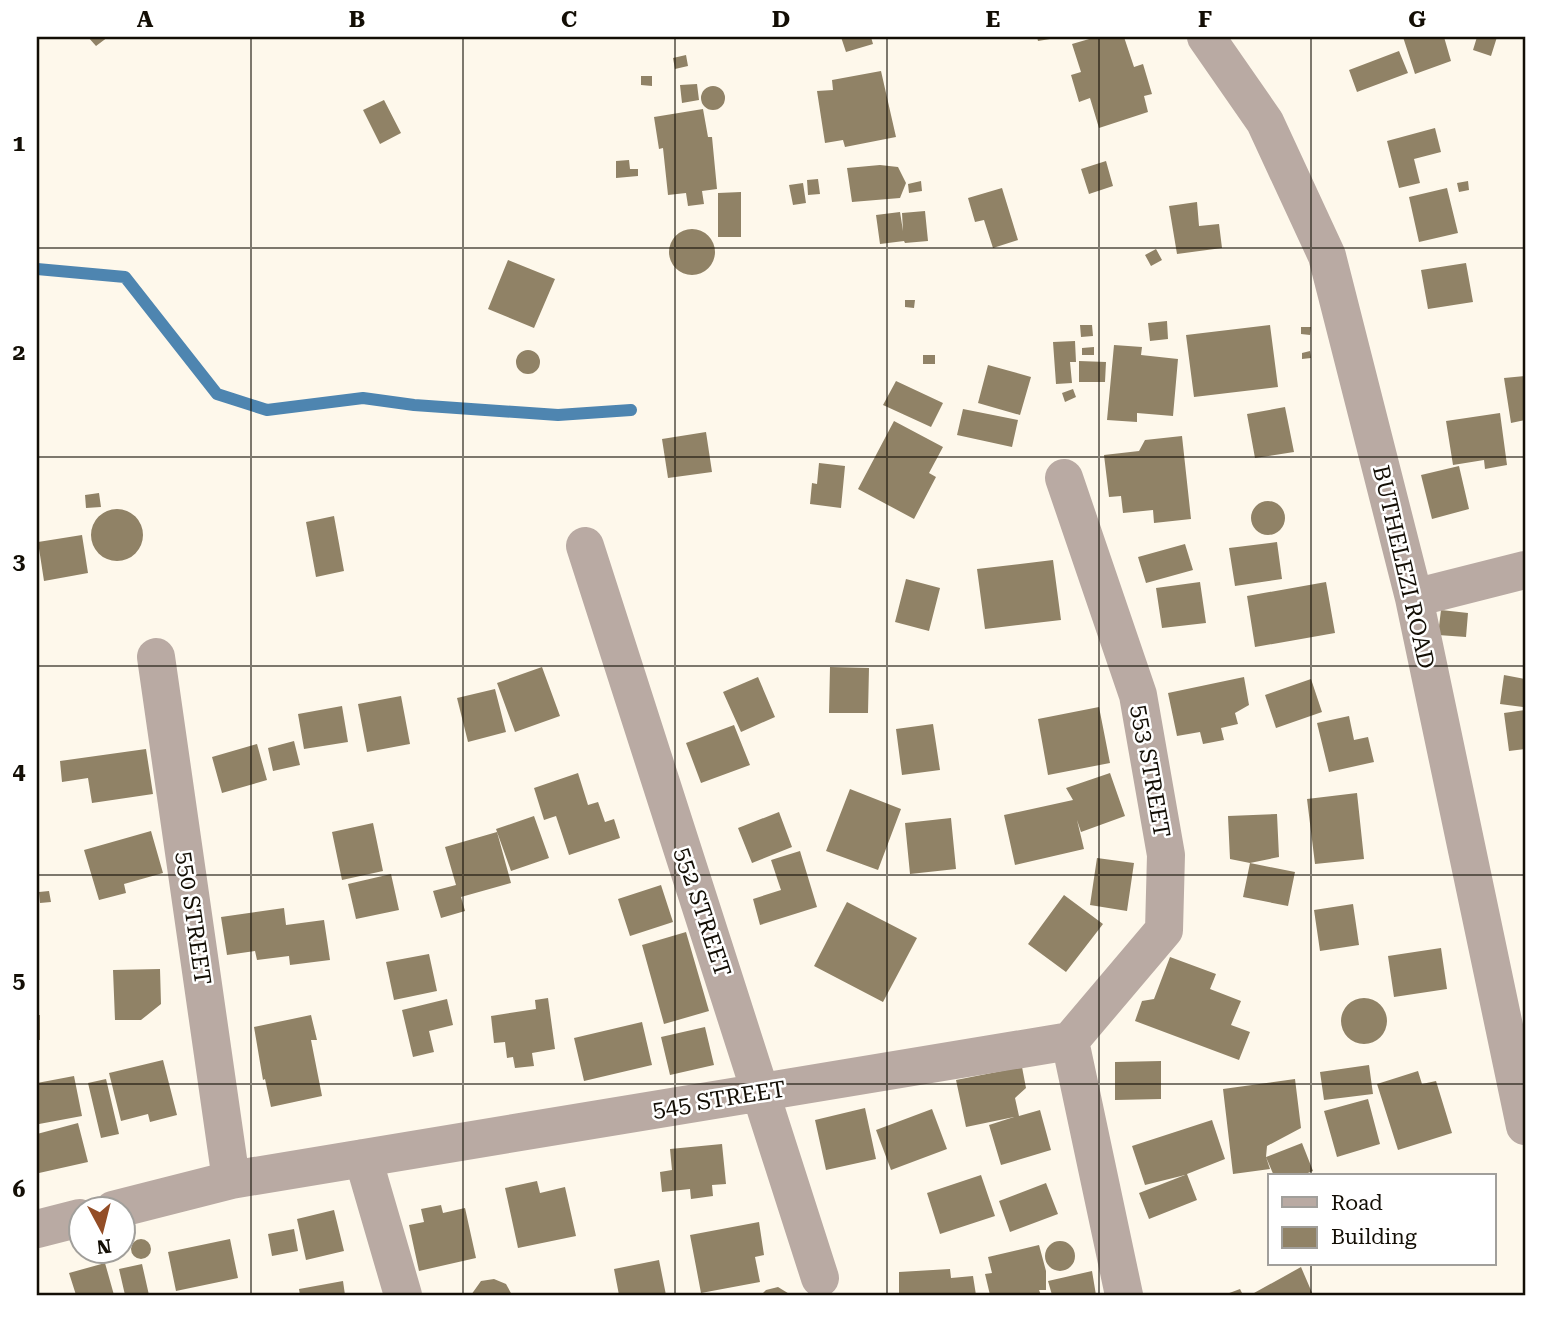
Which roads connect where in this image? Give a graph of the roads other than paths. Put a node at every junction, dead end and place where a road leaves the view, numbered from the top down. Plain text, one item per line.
1 (1206, 37) edge
2 (1064, 478) dead end
3 (585, 546) dead end
4 (1525, 570) edge
5 (1414, 598) junction
6 (156, 657) dead end
7 (1070, 1041) junction
8 (761, 1092) junction
9 (1525, 1126) edge
10 (363, 1158) junction
11 (231, 1180) junction
12 (136, 1203) edge
13 (66, 1222) edge
14 (37, 1229) edge
15 (820, 1278) dead end
16 (403, 1295) edge
17 (1124, 1295) edge

1 - 5 street, BUTHELEZI ROAD
2 - 7 street, 553 STREET
3 - 8 street, 552 STREET
4 - 5 street
5 - 9 street, BUTHELEZI ROAD
6 - 11 street, 550 STREET
7 - 8 street, 545 STREET
7 - 17 street
8 - 10 street, 545 STREET
8 - 15 street, 552 STREET
10 - 11 street, 545 STREET
10 - 16 street
11 - 12 street, 545 STREET
13 - 14 street

